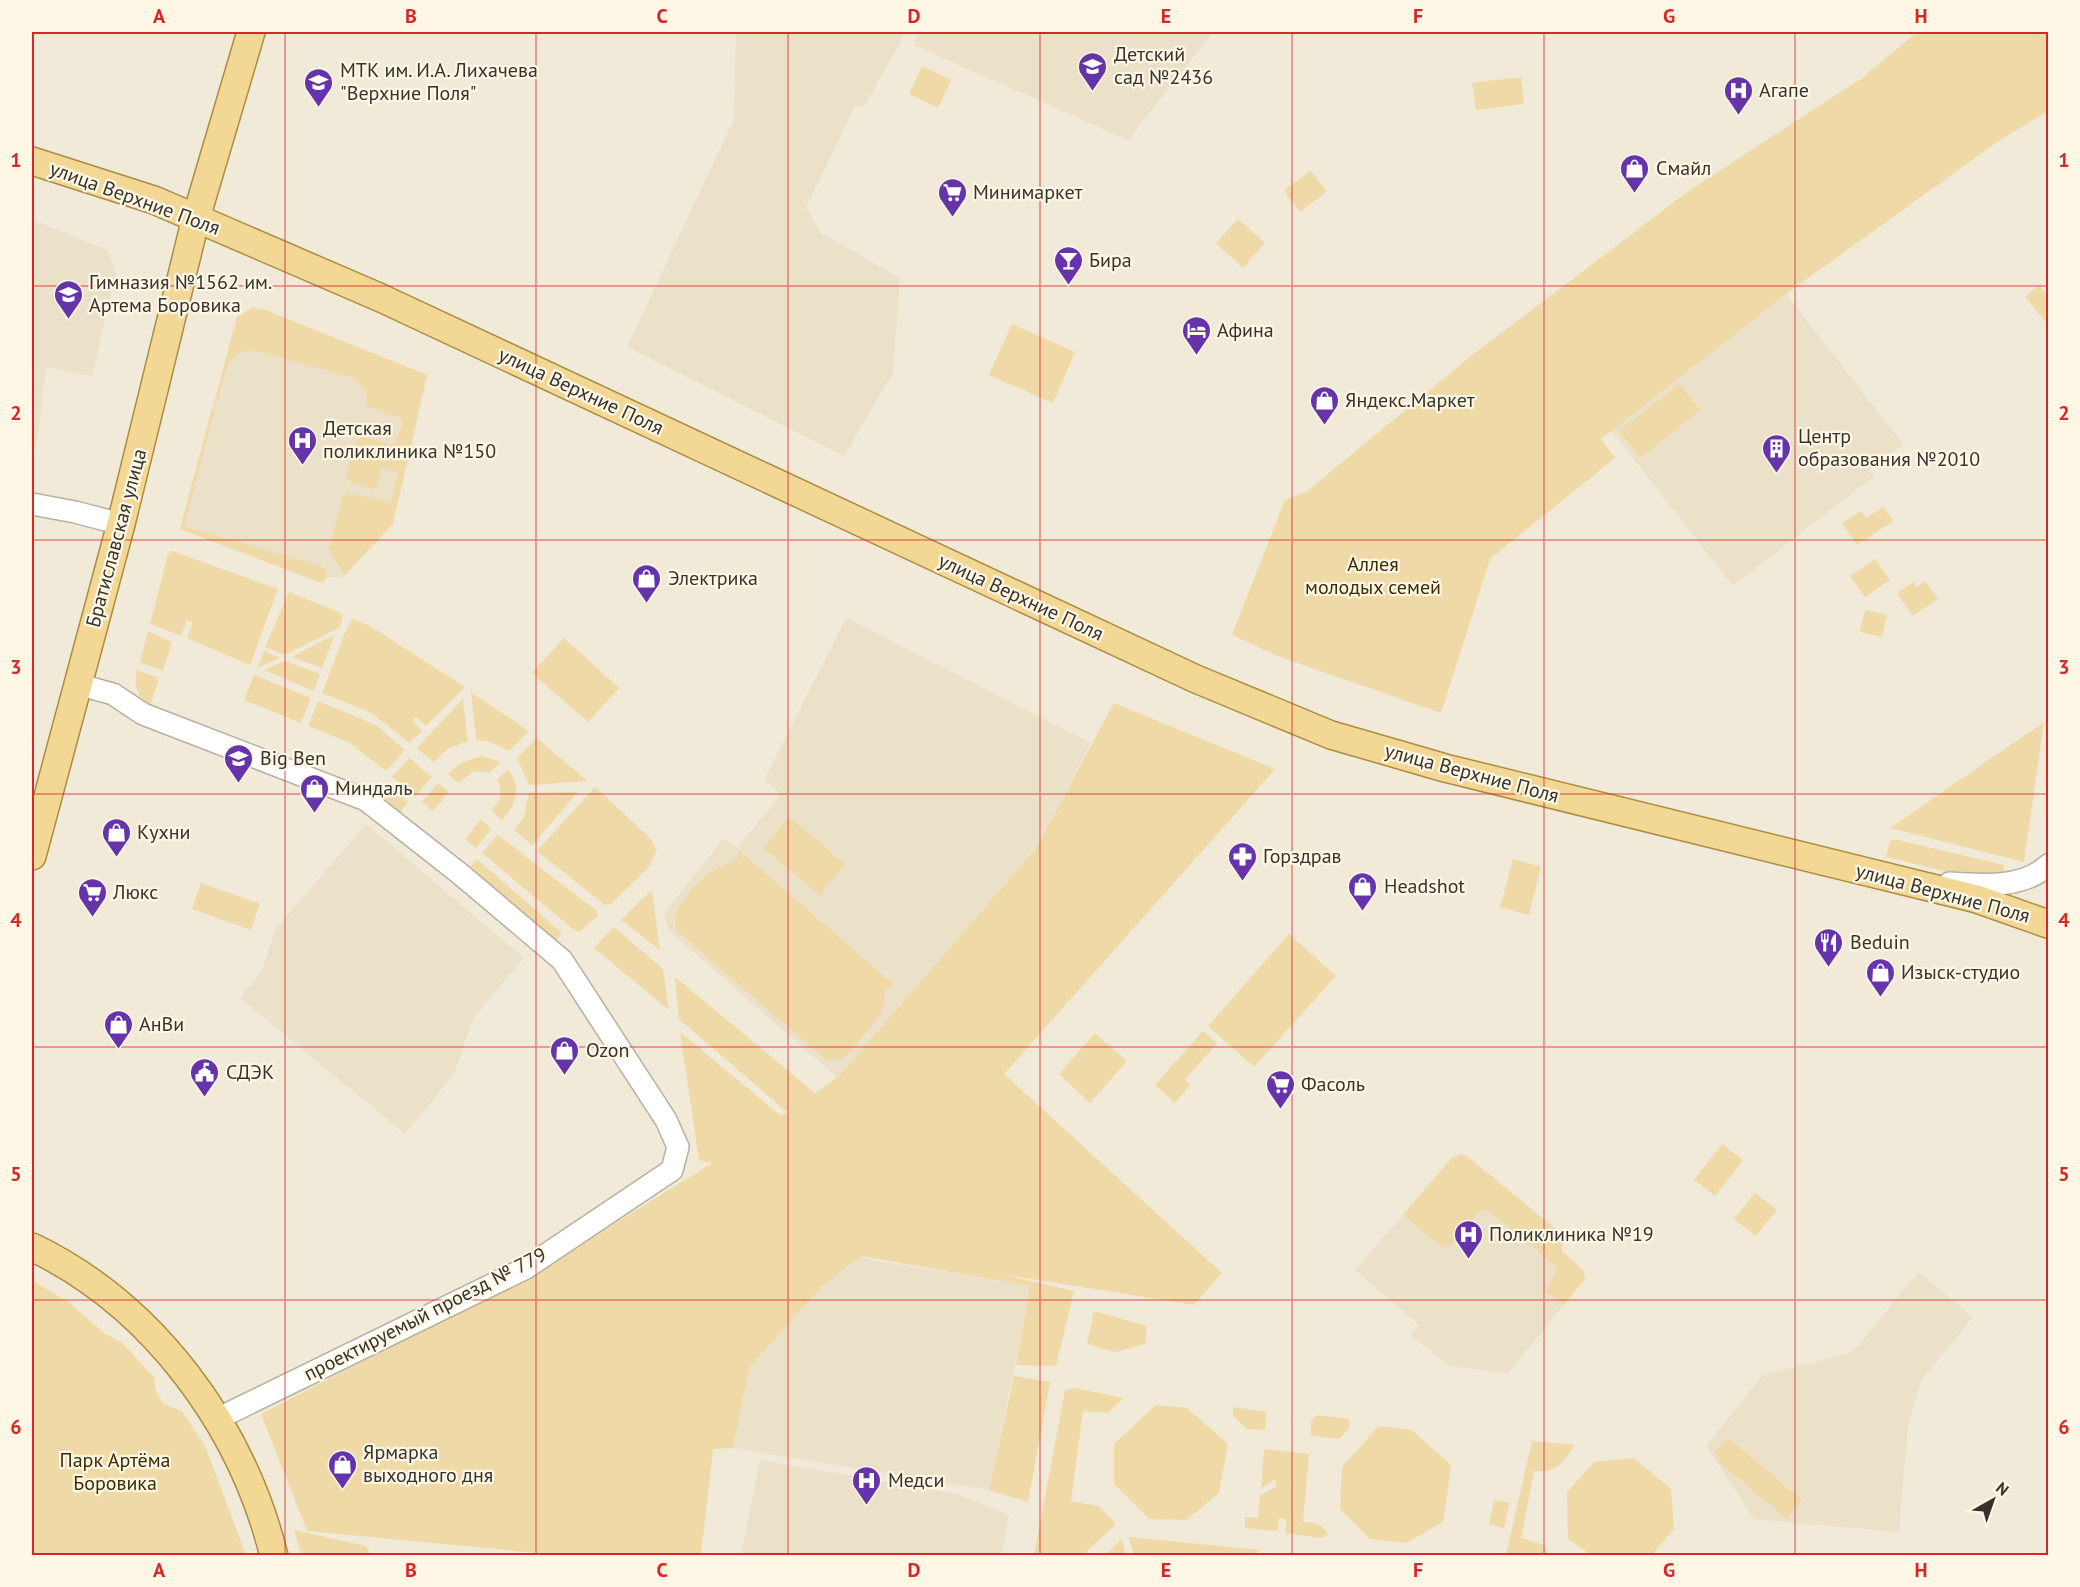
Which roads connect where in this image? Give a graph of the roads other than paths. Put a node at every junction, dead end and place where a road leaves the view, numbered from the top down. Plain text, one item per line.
1 (251, 32) edge
2 (32, 161) edge
3 (196, 218) junction
4 (32, 504) edge
5 (121, 524) junction
6 (77, 684) junction
7 (32, 856) edge
8 (2049, 865) edge
9 (1907, 881) junction
10 (2049, 924) edge
11 (34, 1247) edge
12 (217, 1419) junction
13 (274, 1556) edge

1 - 3 main road, Братиславская улица
2 - 3 main road, улица Верхние Поля
3 - 5 main road, Братиславская улица
3 - 9 main road, улица Верхние Поля
4 - 5 street
5 - 6 main road, Братиславская улица
6 - 7 main road, Братиславская улица
6 - 12 street, проектируемый проезд № 779
8 - 9 street
9 - 10 main road, улица Верхние Поля
11 - 12 main road
12 - 13 main road

